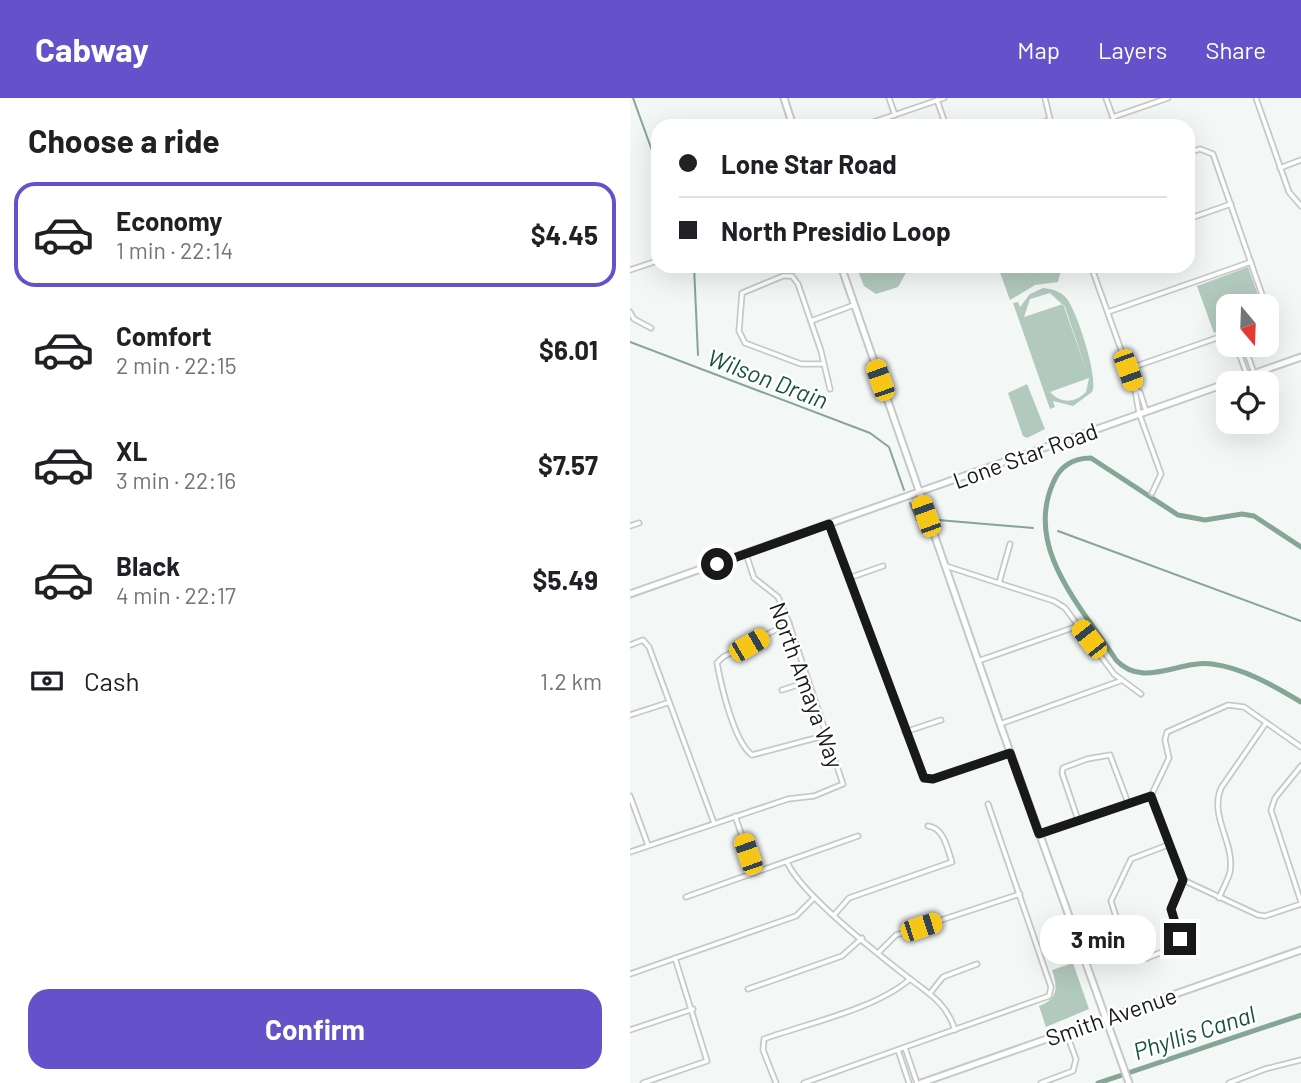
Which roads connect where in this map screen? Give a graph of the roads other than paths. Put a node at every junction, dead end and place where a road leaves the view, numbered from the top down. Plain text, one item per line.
1 (783, 98) edge
2 (889, 98) edge
3 (944, 98) edge
4 (1045, 98) edge
5 (1106, 98) edge
6 (1168, 98) edge
7 (1256, 98) edge
8 (937, 100) junction
9 (895, 115) junction
10 (1113, 117) joint
11 (790, 119) edge
12 (883, 119) edge
13 (944, 119) edge
14 (1050, 119) edge
15 (1195, 152) edge
16 (1301, 160) edge
17 (1280, 167) junction
18 (1231, 204) junction
19 (1301, 206) edge
20 (1195, 217) edge
21 (1251, 262) junction
22 (651, 263) edge
23 (630, 270) edge
24 (843, 273) edge
25 (1094, 273) edge
26 (1262, 294) edge
27 (854, 305) junction
28 (630, 312) edge
29 (1108, 312) junction
30 (811, 321) junction
31 (651, 328) dead end
32 (1216, 338) edge
33 (1301, 357) edge
34 (824, 364) junction
35 (1128, 370) junction
36 (1260, 371) edge
37 (1216, 386) edge
38 (830, 389) dead end
39 (1135, 390) junction
40 (1146, 411) junction
41 (1139, 413) junction
42 (918, 493) junction
43 (1152, 493) dead end
44 (639, 523) dead end
45 (829, 524) junction
46 (630, 526) edge
47 (1010, 544) dead end
48 (746, 554) junction
49 (944, 565) junction
50 (883, 566) dead end
51 (849, 578) junction
52 (999, 583) junction
53 (630, 594) edge
54 (789, 623) junction
55 (1079, 626) junction
56 (630, 645) edge
57 (978, 661) junction
58 (1121, 681) junction
59 (807, 682) junction
60 (782, 690) dead end
61 (1141, 694) dead end
62 (667, 703) junction
63 (630, 715) edge
64 (941, 720) dead end
65 (1266, 723) junction
66 (1000, 724) junction
67 (905, 732) junction
68 (827, 735) junction
69 (1301, 747) edge
70 (1010, 753) junction
71 (1301, 766) edge
72 (630, 796) edge
73 (1151, 796) junction
74 (1129, 803) junction
75 (988, 804) dead end
76 (735, 816) junction
77 (1078, 820) junction
78 (714, 823) junction
79 (928, 826) dead end
80 (1039, 834) junction
81 (858, 836) dead end
82 (648, 845) junction
83 (1168, 845) junction
84 (630, 852) edge
85 (787, 862) junction
86 (755, 873) junction
87 (1183, 880) junction
88 (1020, 894) junction
89 (686, 897) dead end
90 (814, 898) junction
91 (1219, 898) junction
92 (1301, 903) edge
93 (835, 914) junction
94 (862, 938) junction
95 (1301, 950) edge
96 (879, 952) junction
97 (675, 958) junction
98 (977, 964) dead end
99 (630, 974) edge
100 (910, 979) junction
101 (748, 989) dead end
102 (931, 992) junction
103 (693, 1009) junction
104 (1104, 1018) junction
105 (630, 1030) edge
106 (955, 1030) junction
107 (1066, 1032) junction
108 (905, 1048) junction
109 (898, 1050) junction
110 (1301, 1060) edge
111 (1128, 1081) edge
112 (643, 1083) edge
113 (776, 1083) edge
114 (804, 1083) edge
115 (909, 1083) edge
116 (919, 1083) edge
117 (1041, 1083) edge
118 (1229, 1083) edge

1 - 11 main road
2 - 9 street
3 - 8 street
4 - 14 street
5 - 10 street
6 - 10 street
7 - 17 street
8 - 9 street
8 - 13 street
9 - 12 street
15 - 18 street
16 - 17 street
17 - 19 street
18 - 20 street
18 - 21 street
21 - 26 street
21 - 29 street
22 - 23 street
24 - 27 main road
25 - 29 street
27 - 30 street
27 - 42 main road
28 - 31 street
29 - 35 street
30 - 34 street
30 - 34 street
32 - 35 street
33 - 36 main road, Lone Star Road
34 - 38 street
35 - 39 street
37 - 40 main road, Lone Star Road
39 - 40 street
39 - 41 street
40 - 41 main road, Lone Star Road
41 - 42 main road, Lone Star Road
41 - 43 street
42 - 45 main road, Lone Star Road
42 - 49 main road
44 - 46 street
45 - 48 main road, Lone Star Road
45 - 51 street
47 - 52 street
48 - 53 main road, Lone Star Road
48 - 54 street, North Amaya Way
49 - 52 street
49 - 57 main road
50 - 51 street
51 - 67 street
52 - 55 street
54 - 59 street, North Amaya Way
54 - 68 street
55 - 57 street
55 - 58 street
56 - 62 street
57 - 66 main road
58 - 61 street
58 - 66 street
59 - 60 street
59 - 68 street, North Amaya Way
62 - 63 street
62 - 78 street
64 - 67 street
65 - 69 street
65 - 73 street
65 - 91 street
66 - 70 main road
67 - 70 street
68 - 76 street, North Amaya Way
70 - 80 main road
71 - 92 street
72 - 82 street
73 - 74 street
73 - 83 street
74 - 77 street
74 - 77 street
75 - 88 street
76 - 78 street
76 - 86 street
77 - 80 street
78 - 82 street
79 - 93 street
80 - 104 main road
81 - 85 street
82 - 84 street
83 - 87 street
83 - 87 street
85 - 86 street
85 - 90 street
86 - 89 street
87 - 91 street
88 - 96 street
88 - 106 street
90 - 93 street
90 - 97 street
91 - 92 street
93 - 94 street
94 - 96 street
94 - 101 street
95 - 104 main road, Smith Avenue
96 - 100 street
97 - 99 street
97 - 103 street
98 - 102 street
100 - 102 street
100 - 113 street
102 - 106 street
103 - 105 street
103 - 112 street
104 - 107 main road, Smith Avenue
104 - 111 main road
106 - 108 street
107 - 116 main road, Smith Avenue
107 - 117 street
108 - 109 street
108 - 116 street
109 - 114 street
109 - 115 street
110 - 118 street

